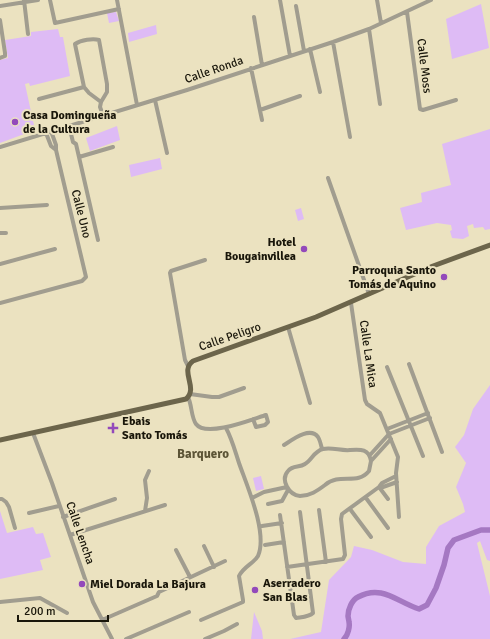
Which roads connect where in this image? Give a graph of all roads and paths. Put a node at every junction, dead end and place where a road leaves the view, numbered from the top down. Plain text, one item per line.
1 (38, 0) edge
2 (50, 0) edge
3 (117, 0) edge
4 (280, 0) edge
5 (377, 0) edge
6 (431, 0) edge
7 (24, 1) edge
8 (0, 6) edge
9 (296, 6) dead end
10 (119, 9) junction
11 (407, 12) junction
12 (254, 17) dead end
13 (0, 20) edge
14 (381, 22) junction
15 (369, 29) junction
16 (28, 34) dead end
17 (333, 42) junction
18 (310, 49) junction
19 (304, 51) junction
20 (290, 56) junction
21 (0, 58) edge
22 (262, 65) junction
23 (251, 68) junction
24 (84, 87) junction
25 (320, 92) dead end
26 (300, 96) dead end
27 (39, 99) dead end
28 (155, 100) junction
29 (456, 100) dead end
30 (101, 102) junction
31 (380, 104) dead end
32 (137, 105) junction
33 (260, 110) junction
34 (103, 115) junction
35 (262, 120) dead end
36 (68, 126) junction
37 (51, 131) junction
38 (46, 133) junction
39 (350, 137) dead end
40 (113, 146) dead end
41 (0, 148) edge
42 (56, 150) junction
43 (167, 154) dead end
44 (79, 157) junction
45 (328, 178) dead end
46 (47, 204) dead end
47 (0, 208) edge
48 (0, 233) edge
49 (6, 233) dead end
50 (98, 240) dead end
51 (490, 245) edge
52 (55, 249) dead end
53 (205, 260) dead end
54 (0, 264) edge
55 (369, 294) junction
56 (0, 303) edge
57 (351, 303) junction
58 (288, 327) junction
59 (409, 364) dead end
60 (188, 366) junction
61 (387, 367) dead end
62 (244, 388) dead end
63 (189, 395) junction
64 (310, 403) dead end
65 (429, 415) junction
66 (253, 419) dead end
67 (410, 423) junction
68 (226, 428) junction
69 (388, 432) junction
70 (33, 433) junction
71 (391, 439) junction
72 (0, 440) edge
73 (284, 445) dead end
74 (322, 449) junction
75 (442, 452) dead end
76 (370, 455) junction
77 (423, 456) dead end
78 (371, 461) junction
79 (149, 471) dead end
80 (396, 476) junction
81 (397, 482) junction
82 (379, 487) junction
83 (288, 488) junction
84 (252, 498) junction
85 (366, 498) junction
86 (0, 499) edge
87 (115, 499) dead end
88 (388, 499) dead end
89 (268, 504) dead end
90 (165, 505) dead end
91 (59, 506) junction
92 (350, 509) junction
93 (319, 510) dead end
94 (145, 511) junction
95 (300, 512) dead end
96 (29, 513) dead end
97 (280, 515) dead end
98 (63, 517) junction
99 (399, 517) dead end
100 (282, 523) junction
101 (262, 526) dead end
102 (15, 528) dead end
103 (388, 528) dead end
104 (70, 535) junction
105 (371, 537) dead end
106 (284, 542) junction
107 (265, 545) dead end
108 (204, 546) dead end
109 (176, 550) dead end
110 (225, 562) dead end
111 (326, 562) junction
112 (307, 564) junction
113 (214, 567) junction
114 (287, 567) junction
115 (190, 578) junction
116 (0, 602) edge
117 (189, 612) dead end
118 (67, 613) dead end
119 (102, 620) junction
120 (201, 620) dead end
121 (237, 624) dead end
122 (112, 639) edge
123 (126, 639) edge
124 (205, 639) edge

1 - 7 street
2 - 10 street
3 - 10 street
4 - 20 street
5 - 14 street
6 - 11 street, Calle Ronda
7 - 8 street
7 - 16 street
9 - 19 street
10 - 32 street
11 - 14 street, Calle Ronda
11 - 29 street, Calle Moss
12 - 22 street
13 - 21 street
14 - 15 street, Calle Ronda
15 - 17 street, Calle Ronda
15 - 31 street
17 - 18 street, Calle Ronda
17 - 39 street
18 - 19 street, Calle Ronda
18 - 25 street
19 - 20 street, Calle Ronda
20 - 22 street, Calle Ronda
22 - 23 street, Calle Ronda
23 - 28 street, Calle Ronda
23 - 33 street
24 - 27 street
24 - 30 street
24 - 30 street
26 - 33 street
28 - 32 street, Calle Ronda
28 - 43 street
30 - 34 street
32 - 34 street, Calle Ronda
33 - 35 street
34 - 36 street, Calle Ronda
36 - 37 street, Calle Ronda
36 - 44 street
37 - 38 street, Calle Ronda
37 - 42 street, Calle Uno
38 - 41 street, Calle Ronda
38 - 42 street, Calle Uno
40 - 44 street
42 - 56 street, Calle Uno
44 - 50 street
45 - 55 street
46 - 47 street
48 - 49 street
51 - 55 main road, Calle Peligro
52 - 54 street
53 - 60 street
55 - 57 main road, Calle Peligro
57 - 58 main road, Calle Peligro
57 - 69 street, Calle La Mica
58 - 60 main road, Calle Peligro
58 - 64 street
59 - 65 street
60 - 63 main road, Calle Peligro
61 - 67 street
62 - 63 street
63 - 68 street
63 - 70 main road
65 - 67 street
65 - 75 street
66 - 68 street
67 - 69 street
67 - 77 street
68 - 84 street
69 - 71 street, Calle La Mica
69 - 76 street
70 - 72 main road
70 - 91 street, Calle Lencha
71 - 78 street
71 - 80 street, Calle La Mica
73 - 74 street
74 - 76 street
74 - 83 street
76 - 78 street
78 - 83 street
79 - 94 street
80 - 81 street, Calle La Mica
80 - 82 street
81 - 82 street
81 - 99 street, Calle La Mica
82 - 85 street
82 - 88 street
83 - 84 street
83 - 89 street
84 - 120 street
85 - 92 street
85 - 103 street
86 - 102 street
87 - 98 street
90 - 94 street
91 - 96 street
91 - 98 street, Calle Lencha
92 - 105 street
92 - 111 street
93 - 111 street
94 - 104 street
95 - 112 street
97 - 100 street
98 - 104 street, Calle Lencha
100 - 101 street
100 - 106 street
104 - 119 street, Calle Lencha
106 - 107 street
106 - 114 street
108 - 113 street
109 - 115 street
110 - 113 street
111 - 112 street
112 - 114 street
112 - 114 street
113 - 115 street
115 - 119 street
116 - 118 street
117 - 123 street
119 - 122 street, Calle Lencha
121 - 124 street

